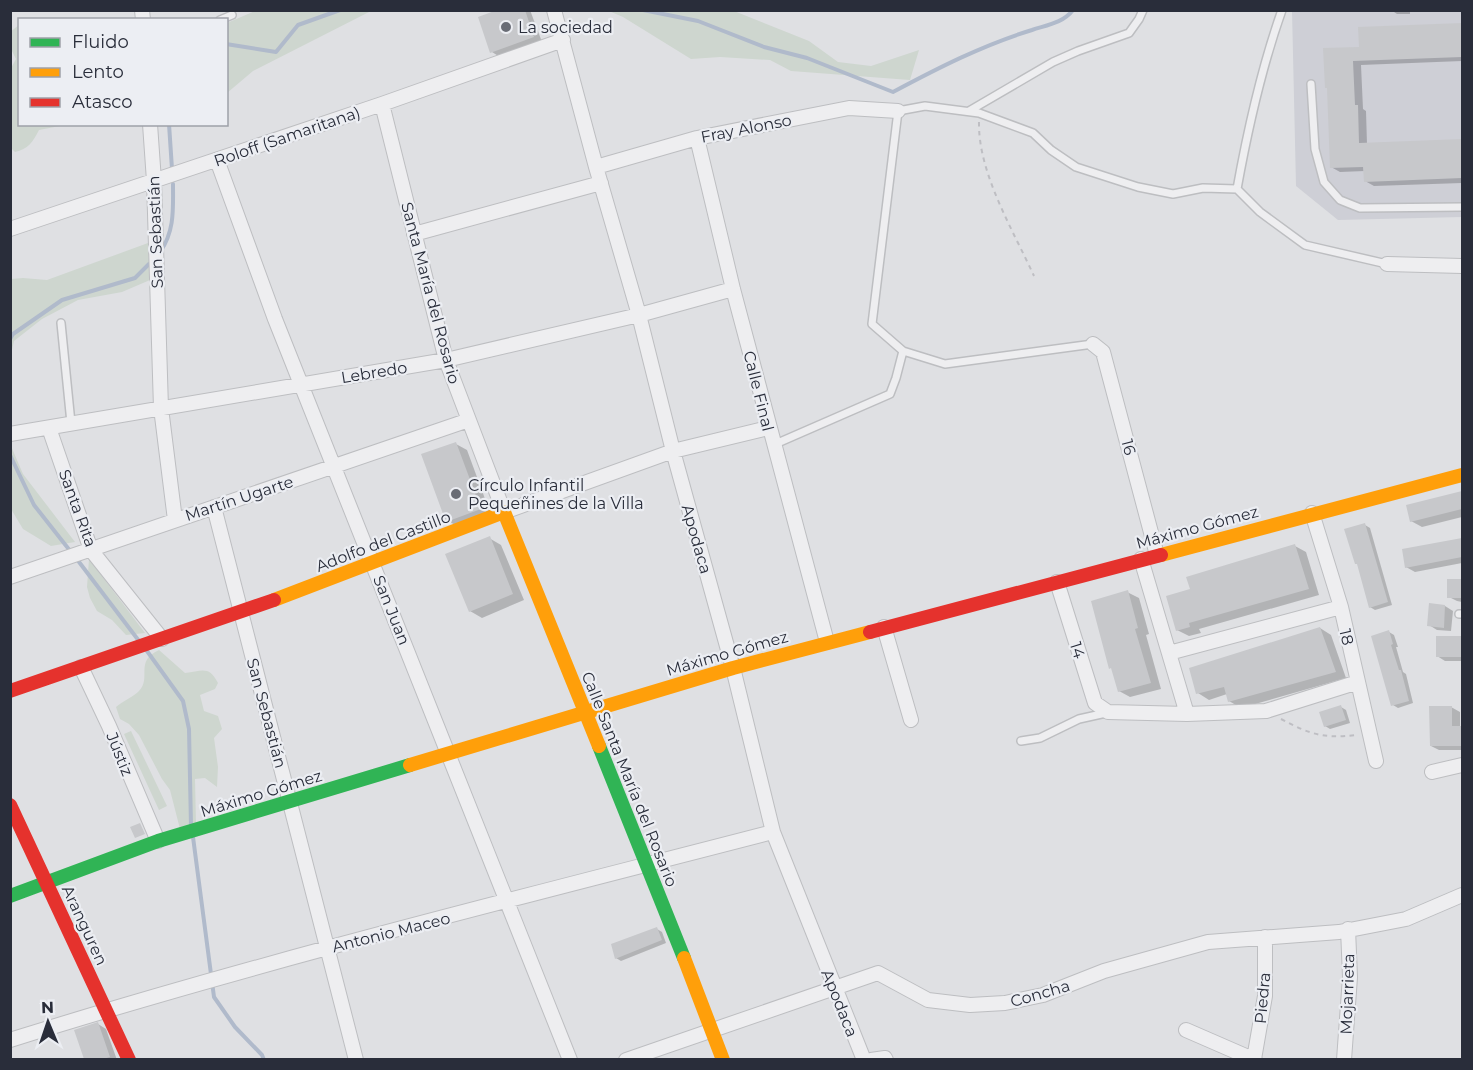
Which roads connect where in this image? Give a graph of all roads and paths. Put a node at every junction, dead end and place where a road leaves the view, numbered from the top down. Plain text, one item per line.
1 (554, 10) edge
2 (1143, 10) edge
3 (1282, 10) edge
4 (231, 15) dead end
5 (224, 18) edge
6 (563, 40) junction
7 (1311, 84) dead end
8 (382, 104) junction
9 (898, 111) junction
10 (969, 111) junction
11 (979, 113) junction
12 (150, 126) edge
13 (697, 138) junction
14 (217, 160) junction
15 (596, 167) junction
16 (154, 182) junction
17 (601, 183) junction
18 (1237, 189) junction
19 (1462, 207) edge
20 (10, 229) edge
21 (414, 234) junction
22 (1387, 264) joint
23 (1462, 266) edge
24 (1034, 276) dead end
25 (732, 289) junction
26 (639, 315) junction
27 (62, 323) dead end
28 (1093, 344) joint
29 (903, 351) junction
30 (446, 360) junction
31 (302, 383) junction
32 (161, 408) junction
33 (469, 420) junction
34 (71, 423) junction
35 (50, 428) junction
36 (768, 428) junction
37 (10, 434) edge
38 (773, 445) junction
39 (673, 451) junction
40 (335, 466) junction
41 (1462, 475) edge
42 (214, 507) junction
43 (504, 512) junction
44 (1312, 513) junction
45 (175, 520) junction
46 (81, 554) junction
47 (1157, 555) junction
48 (1141, 559) junction
49 (373, 563) junction
50 (10, 577) edge
51 (1057, 582) junction
52 (1341, 607) junction
53 (241, 613) junction
54 (885, 627) junction
55 (158, 640) junction
56 (827, 642) junction
57 (1169, 653) junction
58 (81, 667) junction
59 (733, 668) junction
60 (1358, 682) junction
61 (10, 691) edge
62 (1266, 711) junction
63 (585, 712) junction
64 (1108, 712) junction
65 (1187, 714) junction
66 (910, 720) dead end
67 (1370, 733) junction
68 (1021, 741) dead end
69 (448, 753) junction
70 (1376, 761) dead end
71 (1462, 765) edge
72 (1432, 771) dead end
73 (290, 802) junction
74 (10, 805) edge
75 (773, 832) junction
76 (158, 841) junction
77 (647, 864) junction
78 (48, 883) junction
79 (1462, 895) edge
80 (10, 896) edge
81 (507, 902) junction
82 (1348, 929) junction
83 (1265, 937) junction
84 (327, 948) junction
85 (834, 988) junction
86 (106, 1010) junction
87 (710, 1030) junction
88 (1186, 1030) dead end
89 (10, 1040) edge
90 (129, 1059) edge
91 (356, 1059) edge
92 (570, 1059) edge
93 (626, 1059) edge
94 (723, 1059) edge
95 (864, 1059) edge
96 (871, 1059) edge
97 (886, 1059) edge
98 (1254, 1059) edge
99 (1344, 1059) edge

1 - 6 street, Apodaca
2 - 10 lane
3 - 18 lane
4 - 5 lane
6 - 8 street, Roloff (Samaritana)
6 - 15 street, Apodaca
7 - 19 lane
8 - 14 street, Roloff (Samaritana)
8 - 21 street, Santa María del Rosario
9 - 10 lane
9 - 13 street, Fray Alonso
9 - 29 lane
10 - 11 lane
11 - 18 lane
11 - 24 path
12 - 16 street, San Sebastián
13 - 15 street, Fray Alonso
13 - 25 street, Calle Final
14 - 16 street, Roloff (Samaritana)
14 - 31 street, San Juan
15 - 17 street, Apodaca
16 - 20 street, Roloff (Samaritana)
16 - 32 street, San Sebastián
17 - 21 street
17 - 26 street, Apodaca
18 - 22 lane
21 - 30 street, Santa María del Rosario
22 - 23 street
25 - 26 street, Lebredo
25 - 36 street, Calle Final
26 - 30 street, Lebredo
26 - 39 street, Apodaca
27 - 34 lane
28 - 29 lane
28 - 47 street, 16
29 - 38 lane
30 - 31 street, Lebredo
30 - 33 street, Santa María del Rosario
31 - 32 street, Lebredo
31 - 40 street, San Juan
32 - 34 street, Lebredo
32 - 45 street, San Sebastián
33 - 40 street, Martín Ugarte
33 - 43 street, Santa María del Rosario
34 - 35 street, Lebredo
35 - 37 street, Lebredo
35 - 46 street, Santa Rita
36 - 38 street, Calle Final
36 - 39 street, Adolfo del Castillo
38 - 56 street, Calle Final
39 - 43 street, Adolfo del Castillo
39 - 59 street, Apodaca
40 - 42 street, Martín Ugarte
40 - 49 street, San Juan
41 - 44 street, Máximo Gómez
42 - 45 street, Martín Ugarte
42 - 53 street, San Sebastián
43 - 49 street, Adolfo del Castillo
43 - 63 street, Calle Santa María del Rosario
44 - 47 street, Máximo Gómez
44 - 52 street, 18
45 - 46 street, Martín Ugarte
46 - 50 street, Martín Ugarte
46 - 55 street, Santa Rita
47 - 48 street, Máximo Gómez
48 - 51 street, Máximo Gómez
48 - 57 street
49 - 53 street, Adolfo del Castillo
49 - 69 street, San Juan
51 - 54 street, Máximo Gómez
51 - 64 street, 14
52 - 57 street
52 - 60 street, 18
53 - 55 street, Adolfo del Castillo
53 - 73 street, San Sebastián
54 - 56 street, Máximo Gómez
54 - 66 street
55 - 58 street, Adolfo del Castillo
56 - 59 street, Máximo Gómez
57 - 65 street
58 - 61 street, Adolfo del Castillo
58 - 76 street, Jústiz
59 - 63 street, Máximo Gómez
59 - 75 street, Apodaca
60 - 62 street
60 - 67 street, 18
62 - 65 street
62 - 67 path
63 - 69 street, Máximo Gómez
63 - 77 street, Calle Santa María del Rosario
64 - 65 street
64 - 68 lane
67 - 70 street, 18
69 - 73 street, Máximo Gómez
69 - 81 street, San Juan
71 - 72 street
73 - 76 street, Máximo Gómez
73 - 84 street, San Sebastián
74 - 78 street, Aranguren
75 - 77 street, Antonio Maceo
75 - 85 street, Apodaca
76 - 78 street, Máximo Gómez
77 - 81 street, Antonio Maceo
77 - 87 street, Calle Santa María del Rosario
78 - 80 street, Máximo Gómez
78 - 86 street, Aranguren
79 - 82 street, Concha
81 - 84 street, Antonio Maceo
81 - 92 street, San Juan
82 - 83 street, Concha
82 - 99 street, Mojarrieta
83 - 85 street, Concha
83 - 98 street, Piedra
84 - 86 street, Antonio Maceo
84 - 91 street, San Sebastián
85 - 87 street, Concha
85 - 95 street, Apodaca
86 - 89 street, Antonio Maceo
86 - 90 street, Aranguren
87 - 93 street, Concha
87 - 94 street, Calle Santa María del Rosario
88 - 98 street
96 - 97 street

